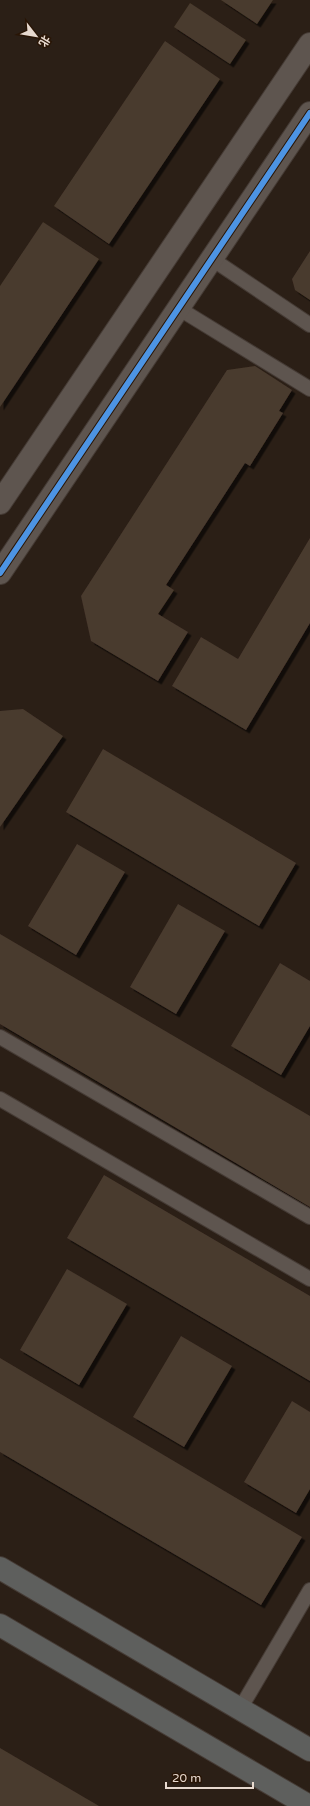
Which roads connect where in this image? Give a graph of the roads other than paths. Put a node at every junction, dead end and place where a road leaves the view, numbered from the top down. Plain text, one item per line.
1 (310, 44) edge
2 (310, 113) edge
3 (212, 259) junction
4 (178, 308) junction
5 (310, 325) edge
6 (310, 389) edge
7 (0, 503) edge
8 (0, 573) edge
9 (0, 1036) edge
10 (0, 1098) edge
11 (310, 1217) edge
12 (310, 1279) edge
13 (0, 1568) edge
14 (310, 1590) edge
15 (0, 1625) edge
16 (240, 1709) junction
17 (310, 1750) edge
18 (309, 1806) edge

1 - 7 street
2 - 3 street
3 - 4 street
3 - 5 lane
4 - 6 lane
4 - 8 street
9 - 11 lane
10 - 12 lane
13 - 16 main road
14 - 16 lane
15 - 18 main road
16 - 17 main road

